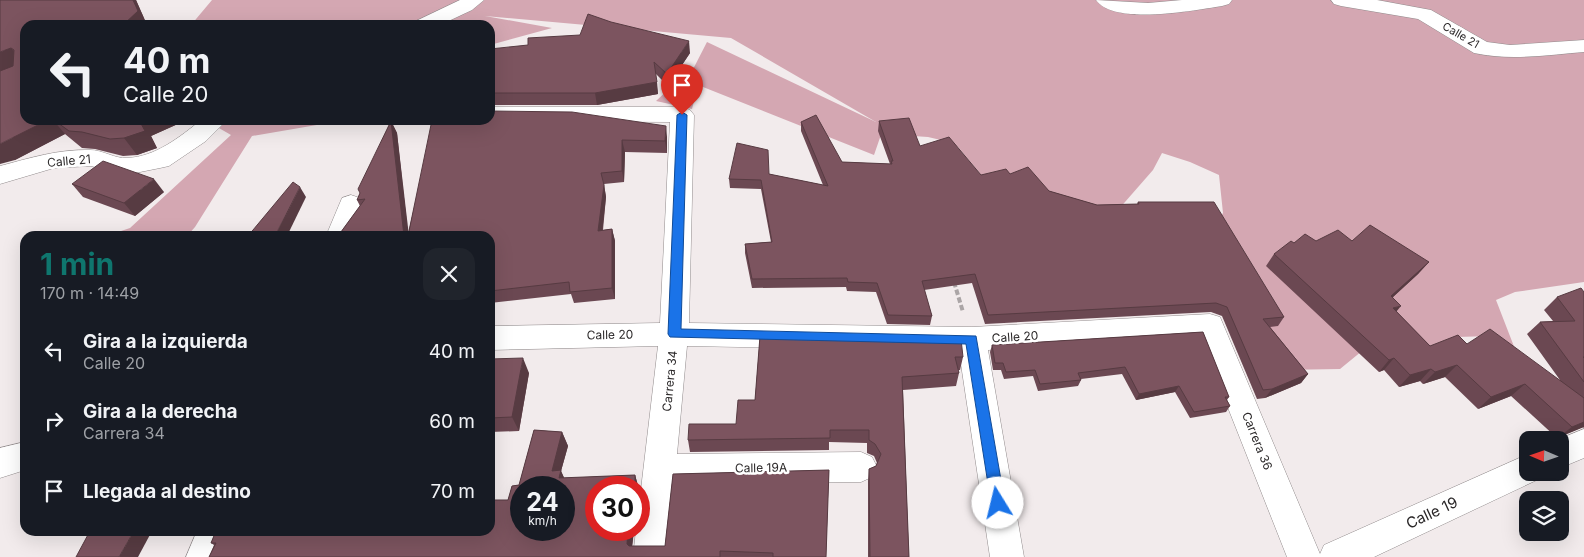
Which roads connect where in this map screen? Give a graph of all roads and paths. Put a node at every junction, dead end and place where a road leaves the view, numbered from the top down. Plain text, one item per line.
1 (474, 0) edge
2 (1106, 0) edge
3 (1222, 0) edge
4 (1341, 0) edge
5 (434, 20) edge
6 (1584, 46) edge
7 (495, 114) edge
8 (209, 125) edge
9 (0, 176) edge
10 (351, 204) dead end
11 (341, 231) edge
12 (952, 274) edge
13 (1210, 325) joint
14 (674, 334) junction
15 (495, 338) edge
16 (972, 340) junction
17 (1584, 442) edge
18 (1569, 450) edge
19 (20, 457) edge
20 (0, 463) edge
21 (861, 467) dead end
22 (660, 469) junction
23 (1519, 473) edge
24 (212, 536) edge
25 (203, 557) edge
26 (650, 557) edge
27 (1007, 557) edge
28 (1304, 557) edge
29 (1336, 557) edge

1 - 5 street
2 - 3 street
4 - 6 street, Calle 21
7 - 14 street, Carrera 34
8 - 9 street, Calle 21
10 - 11 street
12 - 16 path
13 - 16 street, Calle 20
13 - 28 street, Carrera 36
14 - 15 street, Calle 20
14 - 16 street, Calle 20
14 - 22 street, Carrera 34
16 - 27 street
17 - 18 street
19 - 20 street
21 - 22 street, Calle 19A
22 - 26 street, Carrera 34
23 - 29 street, Calle 19
24 - 25 street

